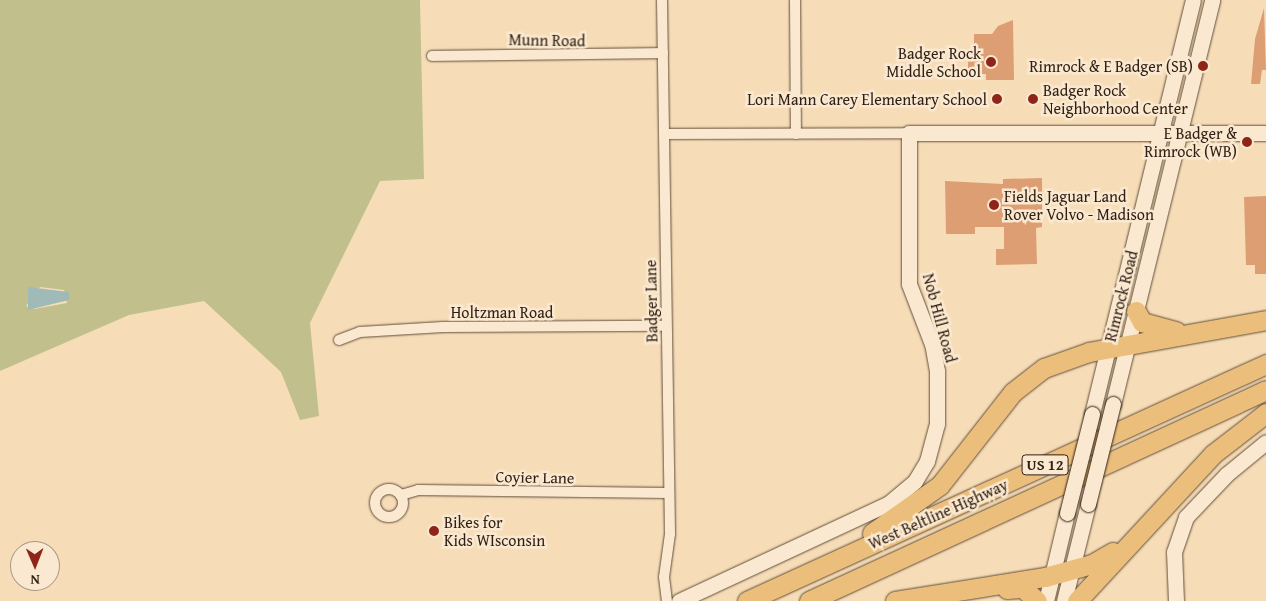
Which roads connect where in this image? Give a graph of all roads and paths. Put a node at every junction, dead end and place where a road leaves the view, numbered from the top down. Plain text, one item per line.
1 (662, 0) edge
2 (795, 0) edge
3 (1193, 0) edge
4 (1212, 0) edge
5 (663, 53) junction
6 (432, 56) dead end
7 (909, 133) junction
8 (664, 134) junction
9 (796, 134) junction
10 (1162, 134) junction
11 (1179, 134) junction
12 (1266, 134) edge
13 (1136, 311) junction
14 (1266, 320) edge
15 (666, 326) junction
16 (1192, 333) junction
17 (339, 340) dead end
18 (1128, 345) junction
19 (1107, 348) junction
20 (1266, 364) edge
21 (1266, 390) edge
22 (1266, 413) edge
23 (1266, 442) edge
24 (669, 493) junction
25 (401, 495) dead end
26 (1143, 528) junction
27 (823, 566) junction
28 (1072, 570) junction
29 (1052, 575) junction
30 (963, 591) junction
31 (667, 601) edge
32 (679, 601) edge
33 (746, 601) edge
34 (809, 601) edge
35 (895, 601) edge
36 (1037, 601) edge
37 (1046, 601) edge
38 (1064, 601) edge
39 (1077, 601) edge
40 (1176, 601) edge

1 - 5 street, Badger Lane
2 - 9 street
3 - 10 main road, Rimrock Road
4 - 11 main road, Rimrock Road
5 - 6 street, Munn Road
5 - 8 street, Badger Lane
7 - 9 street
7 - 10 main road
7 - 32 main road, Nob Hill Road
8 - 9 street
8 - 15 street, Badger Lane
10 - 11 main road
10 - 19 main road, Rimrock Road
11 - 12 main road
11 - 13 main road, Rimrock Road
13 - 16 highway
13 - 18 main road, Rimrock Road
14 - 16 highway
15 - 17 street, Holtzman Road
15 - 24 street, Badger Lane
16 - 18 highway
18 - 19 highway
18 - 28 main road, Rimrock Road, bridge
19 - 27 highway
19 - 29 main road, Rimrock Road, bridge
20 - 27 highway, West Beltline Highway / US 12
21 - 34 highway, West Beltline Highway / US 12
22 - 26 highway
23 - 40 main road
24 - 25 street, Coyier Lane
24 - 31 street, Badger Lane
26 - 28 highway
26 - 39 highway
27 - 33 highway, West Beltline Highway / US 12
28 - 29 highway
28 - 38 main road, Rimrock Road
29 - 30 highway
29 - 37 main road, Rimrock Road
30 - 35 highway
30 - 36 highway

